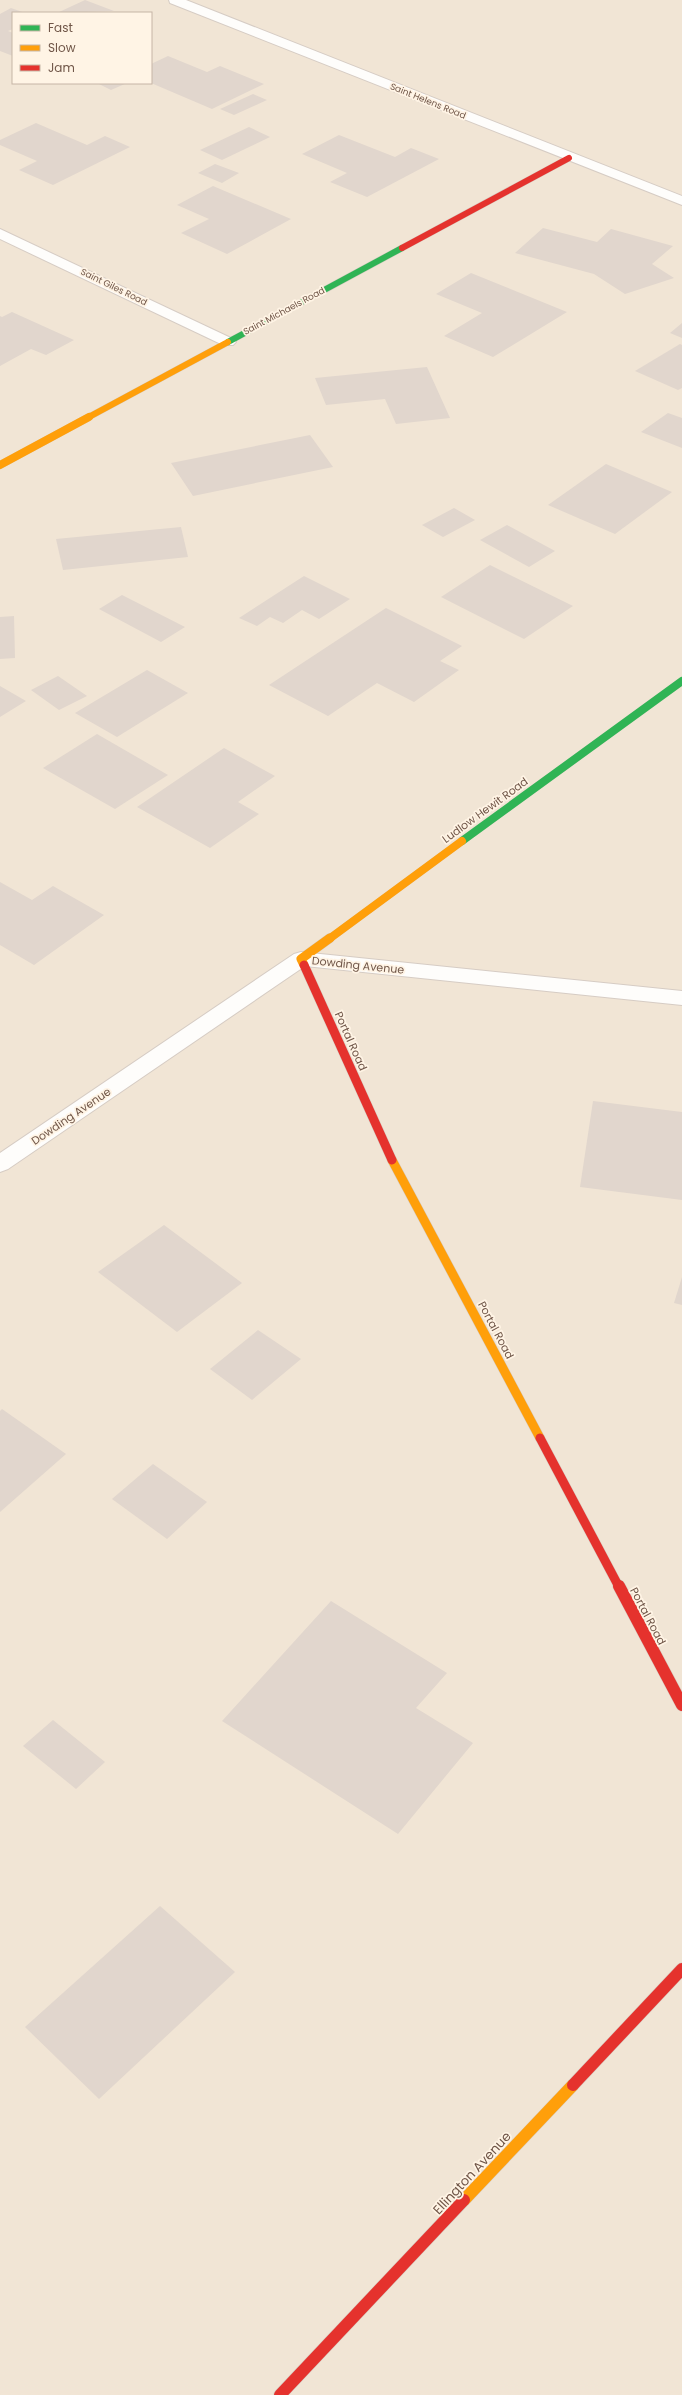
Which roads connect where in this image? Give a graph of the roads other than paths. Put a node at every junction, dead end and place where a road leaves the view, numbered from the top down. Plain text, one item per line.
1 (175, 0) edge
2 (569, 158) junction
3 (682, 201) edge
4 (0, 232) edge
5 (228, 342) junction
6 (0, 465) edge
7 (682, 681) edge
8 (301, 959) junction
9 (682, 998) edge
10 (0, 1164) edge
11 (682, 1705) edge
12 (682, 1969) edge
13 (280, 2395) edge

1 - 2 street, Saint Helens Road
2 - 3 street, Saint Helens Road
2 - 5 street, Saint Michaels Road
4 - 5 street, Saint Giles Road
5 - 6 street, Saint Michaels Road
7 - 8 street, Ludlow Hewit Road
8 - 9 street, Dowding Avenue
8 - 10 street, Dowding Avenue
8 - 11 street, Portal Road
12 - 13 street, Ellington Avenue

